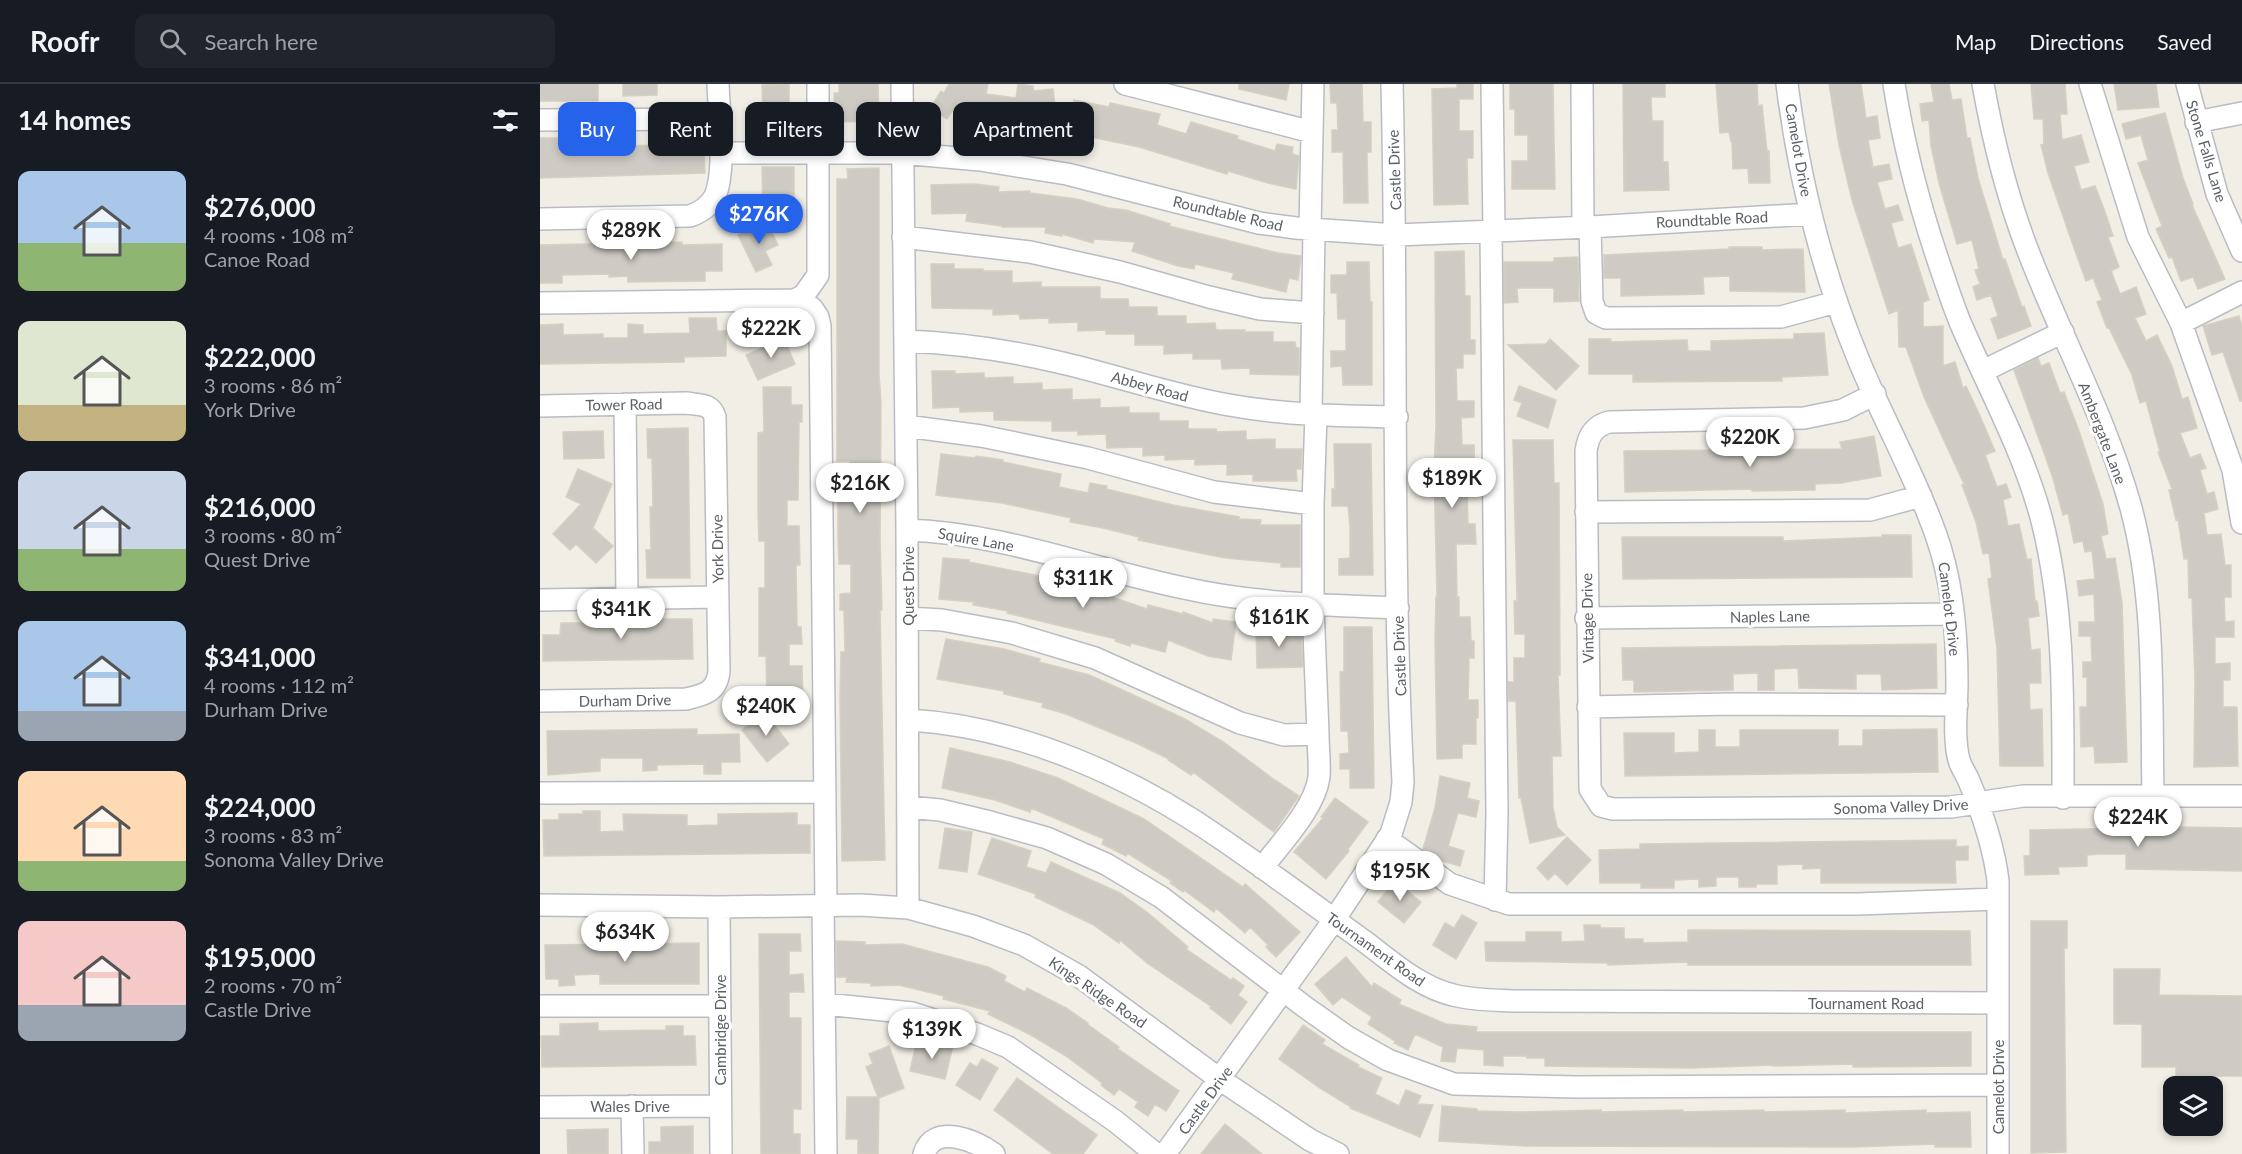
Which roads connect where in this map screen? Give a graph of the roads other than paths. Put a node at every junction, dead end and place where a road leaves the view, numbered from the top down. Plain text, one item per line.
1 (718, 84) edge
2 (818, 84) edge
3 (902, 84) edge
4 (1125, 84) edge
5 (1313, 84) edge
6 (1392, 84) edge
7 (1492, 84) edge
8 (1582, 84) edge
9 (1787, 84) edge
10 (1894, 84) edge
11 (1983, 84) edge
12 (2090, 84) edge
13 (2187, 84) edge
14 (719, 102) edge
15 (818, 102) edge
16 (902, 102) edge
17 (2242, 113) edge
18 (648, 119) edge
19 (540, 120) edge
20 (2196, 122) junction
21 (1312, 132) junction
22 (721, 156) edge
23 (818, 156) edge
24 (902, 156) edge
25 (935, 156) edge
26 (1811, 214) junction
27 (540, 219) edge
28 (2236, 219) edge
29 (1587, 227) junction
30 (1312, 230) junction
31 (1492, 231) junction
32 (1396, 236) junction
33 (903, 237) junction
34 (2242, 251) edge
35 (2242, 292) edge
36 (795, 300) junction
37 (1836, 302) junction
38 (540, 303) edge
39 (1312, 313) junction
40 (2181, 323) junction
41 (2063, 332) junction
42 (905, 341) junction
43 (1983, 371) junction
44 (1875, 394) junction
45 (625, 404) junction
46 (540, 406) edge
47 (708, 406) joint
48 (1314, 414) junction
49 (1397, 417) junction
50 (906, 426) junction
51 (1921, 496) junction
52 (1313, 504) junction
53 (1586, 512) junction
54 (2242, 523) edge
55 (907, 530) junction
56 (718, 597) junction
57 (627, 598) junction
58 (540, 600) edge
59 (1313, 605) junction
60 (1398, 608) junction
61 (1953, 614) junction
62 (908, 618) junction
63 (1586, 618) junction
64 (709, 692) joint
65 (540, 701) edge
66 (1957, 705) junction
67 (1588, 707) junction
68 (908, 720) junction
69 (1318, 734) junction
70 (825, 792) junction
71 (540, 793) edge
72 (2153, 796) junction
73 (2242, 796) edge
74 (2063, 798) junction
75 (1598, 802) joint
76 (1977, 803) junction
77 (908, 807) junction
78 (1387, 839) junction
79 (1262, 868) junction
80 (1998, 899) junction
81 (1495, 900) junction
82 (540, 905) edge
83 (824, 905) junction
84 (719, 907) junction
85 (908, 909) junction
86 (1334, 920) junction
87 (1284, 990) junction
88 (825, 1004) junction
89 (1998, 1004) junction
90 (540, 1006) edge
91 (720, 1006) junction
92 (1221, 1080) junction
93 (1998, 1085) junction
94 (633, 1106) junction
95 (720, 1106) junction
96 (540, 1107) edge
97 (930, 1147) edge
98 (633, 1154) edge
99 (721, 1154) edge
100 (826, 1154) edge
101 (994, 1154) edge
102 (1156, 1154) edge
103 (1165, 1154) edge
104 (1338, 1154) edge
105 (1998, 1154) edge

1 - 14 street
2 - 15 street
3 - 16 street, Quest Drive
4 - 21 street
5 - 21 street
6 - 32 street, Castle Drive
7 - 31 street
8 - 29 street
9 - 26 street, Camelot Drive
10 - 43 street
11 - 41 street, Ambergate Lane
12 - 40 street
13 - 20 street, Stone Falls Lane
17 - 20 street
18 - 19 street
20 - 28 street, Stone Falls Lane
21 - 30 street
22 - 27 street
23 - 36 street
24 - 33 street, Quest Drive
25 - 30 street, Roundtable Road
26 - 29 street, Roundtable Road
26 - 37 street, Camelot Drive
28 - 34 street, Stone Falls Lane
29 - 31 street, Roundtable Road
29 - 37 street
30 - 32 street, Roundtable Road
30 - 39 street
31 - 32 street, Roundtable Road
31 - 81 street
32 - 49 street, Castle Drive
33 - 39 street
33 - 42 street, Quest Drive
35 - 40 street
36 - 38 street
36 - 70 street
37 - 44 street, Camelot Drive
39 - 48 street
40 - 54 street
41 - 43 street
41 - 72 street, Ambergate Lane
42 - 48 street, Abbey Road
42 - 50 street, Quest Drive
43 - 74 street
44 - 51 street, Camelot Drive
44 - 53 street, Vintage Drive
45 - 46 street, Tower Road
45 - 47 street, Tower Road
45 - 57 street
47 - 56 street, York Drive
48 - 49 street, Abbey Road
48 - 52 street
49 - 60 street, Castle Drive
50 - 52 street
50 - 55 street, Quest Drive
51 - 53 street
51 - 61 street, Camelot Drive
52 - 59 street
53 - 63 street, Vintage Drive
55 - 59 street, Squire Lane
55 - 62 street, Quest Drive
56 - 57 street
56 - 64 street, York Drive
57 - 58 street
59 - 60 street, Squire Lane
59 - 69 street
60 - 78 street, Castle Drive
61 - 63 street, Naples Lane
61 - 66 street, Camelot Drive
62 - 68 street, Quest Drive
62 - 69 street
63 - 67 street, Vintage Drive
64 - 65 street, Durham Drive
66 - 67 street
66 - 76 street, Camelot Drive
67 - 75 street, Vintage Drive
68 - 77 street, Quest Drive
68 - 79 street, Tournament Road
69 - 79 street
70 - 71 street
70 - 83 street
72 - 73 street, Sonoma Valley Drive
72 - 74 street, Sonoma Valley Drive
74 - 76 street, Sonoma Valley Drive
75 - 76 street, Sonoma Valley Drive
76 - 80 street, Camelot Drive
77 - 85 street, Quest Drive
77 - 87 street
78 - 81 street
78 - 86 street, Castle Drive
79 - 86 street, Tournament Road
80 - 81 street
80 - 89 street, Camelot Drive
82 - 84 street, Kings Ridge Road
83 - 84 street, Kings Ridge Road
83 - 85 street, Kings Ridge Road
83 - 88 street
84 - 91 street, Cambridge Drive
85 - 92 street, Kings Ridge Road
86 - 87 street, Castle Drive
86 - 89 street, Tournament Road
87 - 92 street, Castle Drive
87 - 93 street
88 - 100 street
88 - 102 street
89 - 93 street, Camelot Drive
90 - 91 street
91 - 95 street, Cambridge Drive
92 - 103 street, Castle Drive
92 - 104 street, Kings Ridge Road
93 - 105 street, Camelot Drive
94 - 95 street, Wales Drive
94 - 96 street, Wales Drive
94 - 98 street
95 - 99 street, Cambridge Drive
97 - 101 street

